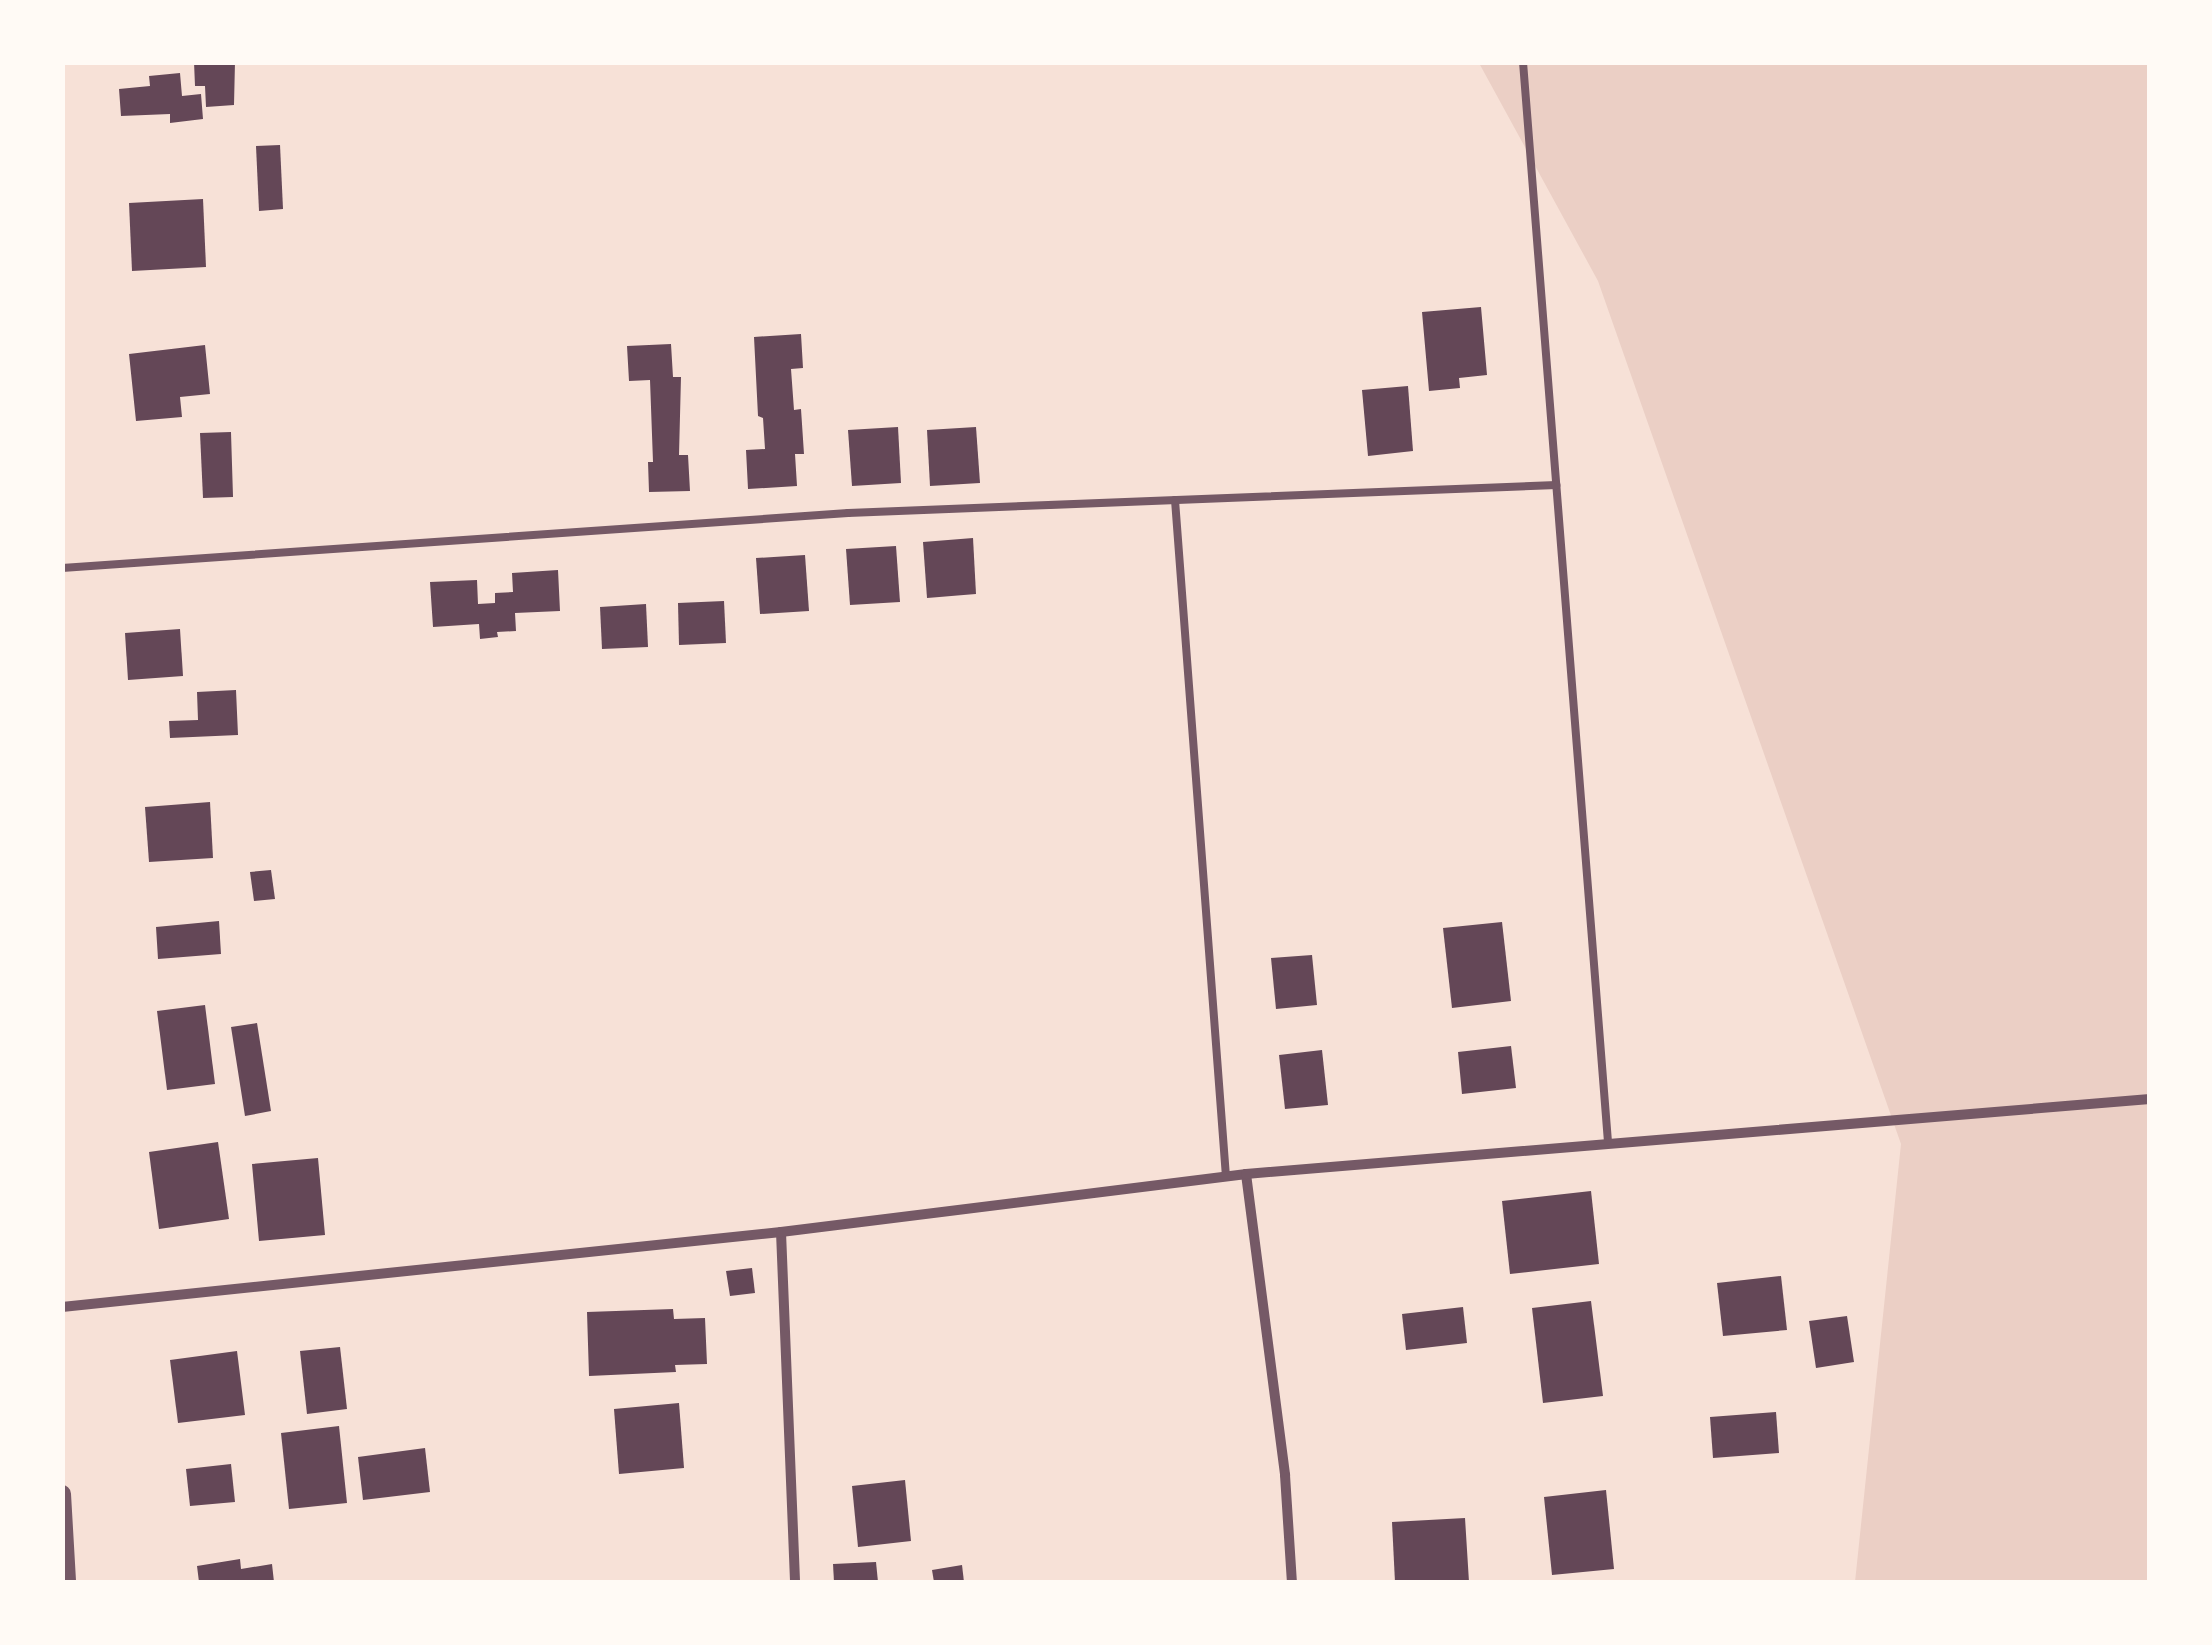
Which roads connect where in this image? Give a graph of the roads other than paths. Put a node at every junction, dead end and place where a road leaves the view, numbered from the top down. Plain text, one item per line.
1 (1523, 62) edge
2 (1556, 485) junction
3 (1175, 500) junction
4 (62, 568) edge
5 (2150, 1099) edge
6 (1608, 1142) junction
7 (1246, 1174) junction
8 (1226, 1176) junction
9 (781, 1232) junction
10 (62, 1308) edge
11 (62, 1494) edge
12 (68, 1582) edge
13 (794, 1582) edge
14 (1292, 1582) edge

1 - 2 lane
2 - 3 lane
2 - 6 lane
3 - 4 lane
3 - 8 lane
5 - 6 street
6 - 7 street
7 - 8 street
7 - 14 street
8 - 9 street
9 - 10 street
9 - 13 street
11 - 12 street

